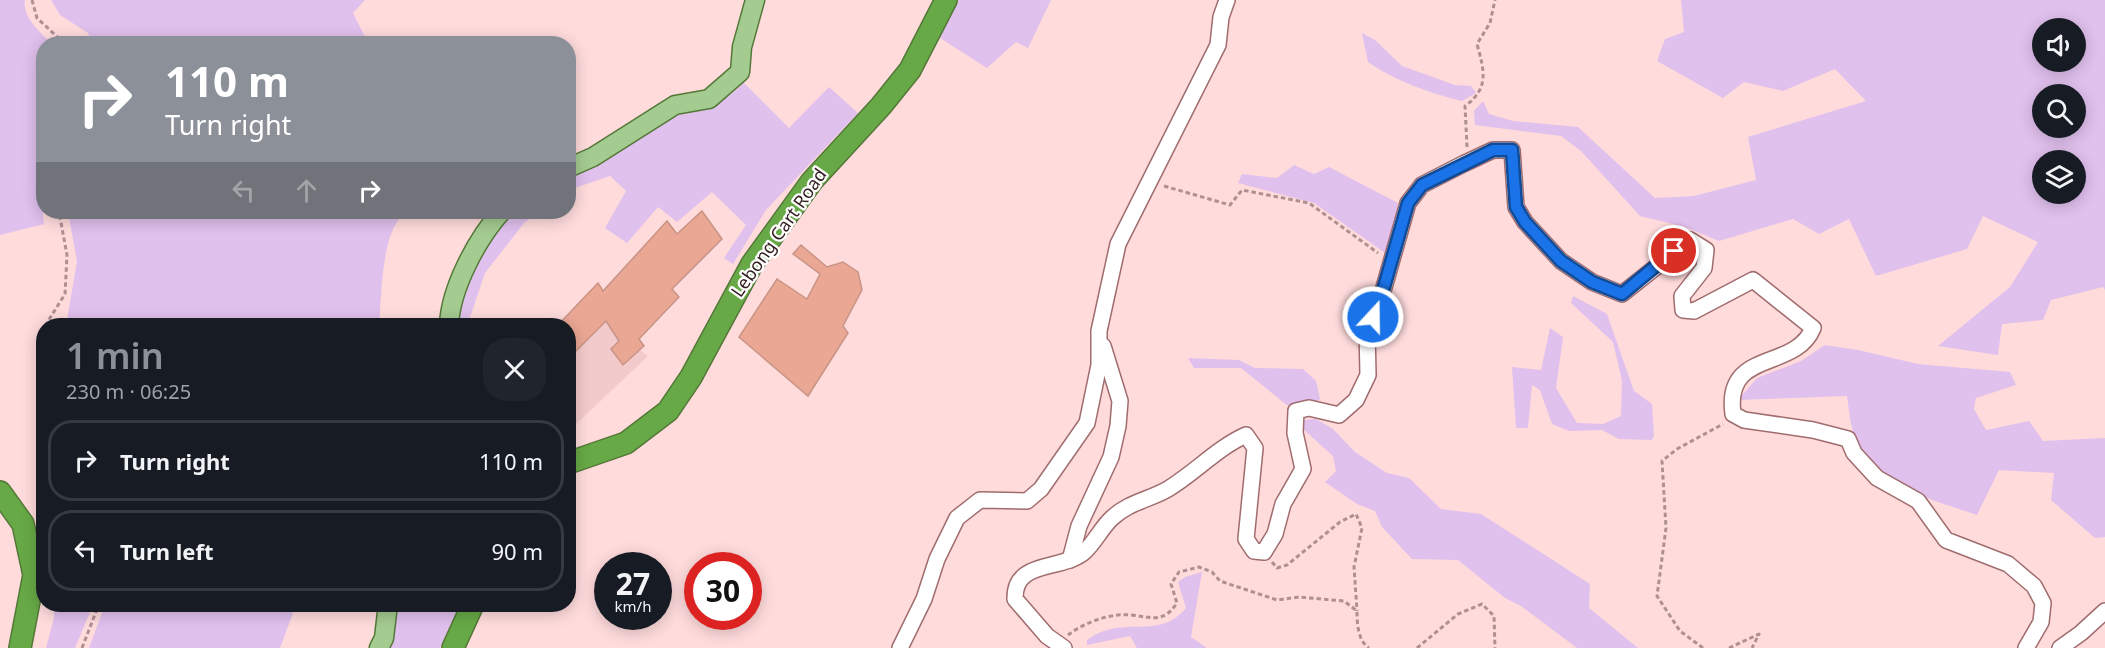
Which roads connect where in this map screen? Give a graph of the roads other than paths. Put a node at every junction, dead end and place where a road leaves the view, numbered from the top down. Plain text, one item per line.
1 (754, 0) edge
2 (946, 0) edge
3 (1227, 0) edge
4 (576, 164) edge
5 (497, 219) edge
6 (448, 318) edge
7 (1099, 331) junction
8 (576, 460) edge
9 (0, 492) edge
10 (1070, 560) junction
11 (2105, 611) edge
12 (387, 612) edge
13 (469, 612) edge
14 (20, 648) edge
15 (379, 648) edge
16 (453, 648) edge
17 (900, 648) edge
18 (1064, 648) edge
19 (2026, 648) edge
20 (2060, 648) edge

1 - 4 main road
2 - 8 highway, Lebong Cart Road
3 - 7 street
5 - 6 main road
7 - 10 street
7 - 17 street
9 - 14 highway
10 - 18 street
10 - 19 street
11 - 20 street
12 - 15 main road
13 - 16 highway

